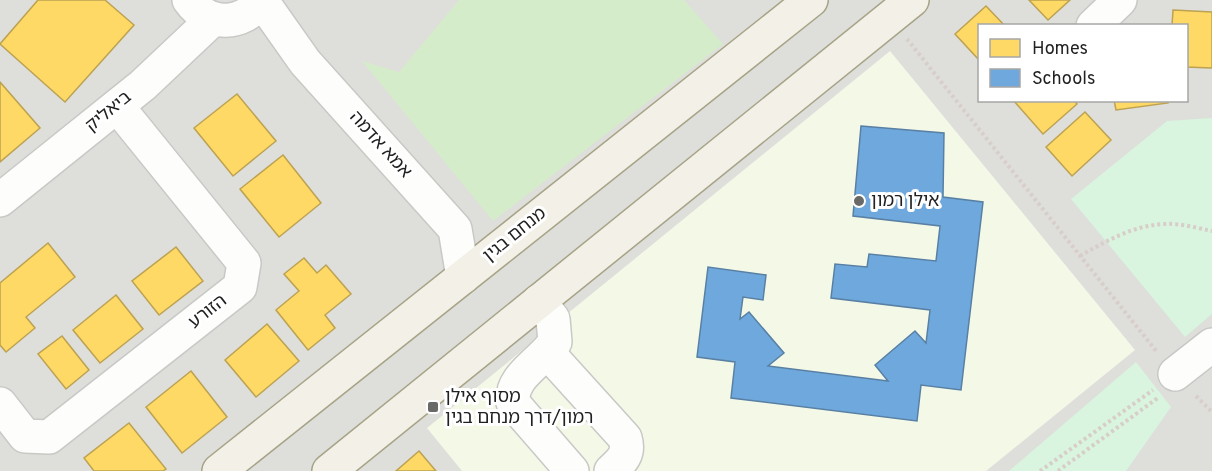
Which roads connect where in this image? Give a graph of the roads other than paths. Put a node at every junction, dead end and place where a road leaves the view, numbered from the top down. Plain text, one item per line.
1 (811, 0) edge
2 (1120, 0) edge
3 (233, 7) edge
4 (901, 9) edge
5 (1095, 24) edge
6 (117, 106) junction
7 (0, 200) edge
8 (455, 230) junction
9 (505, 243) junction
10 (463, 277) junction
11 (539, 302) junction
12 (1212, 345) edge
13 (548, 353) junction
14 (1178, 378) road end
15 (0, 404) edge
16 (219, 471) edge
17 (329, 471) edge
18 (572, 471) edge
19 (611, 471) edge

1 - 9 main road, מנחם בגין
2 - 5 street
3 - 6 street, ביאליק
3 - 8 street, אמא אדמה
4 - 11 main road
6 - 7 street, ביאליק
6 - 15 street, הזורע
8 - 9 street
8 - 10 street
9 - 10 main road, מנחם בגין
10 - 16 main road, מנחם בגין
11 - 13 street
11 - 17 main road
12 - 14 street
13 - 18 street
13 - 19 street

